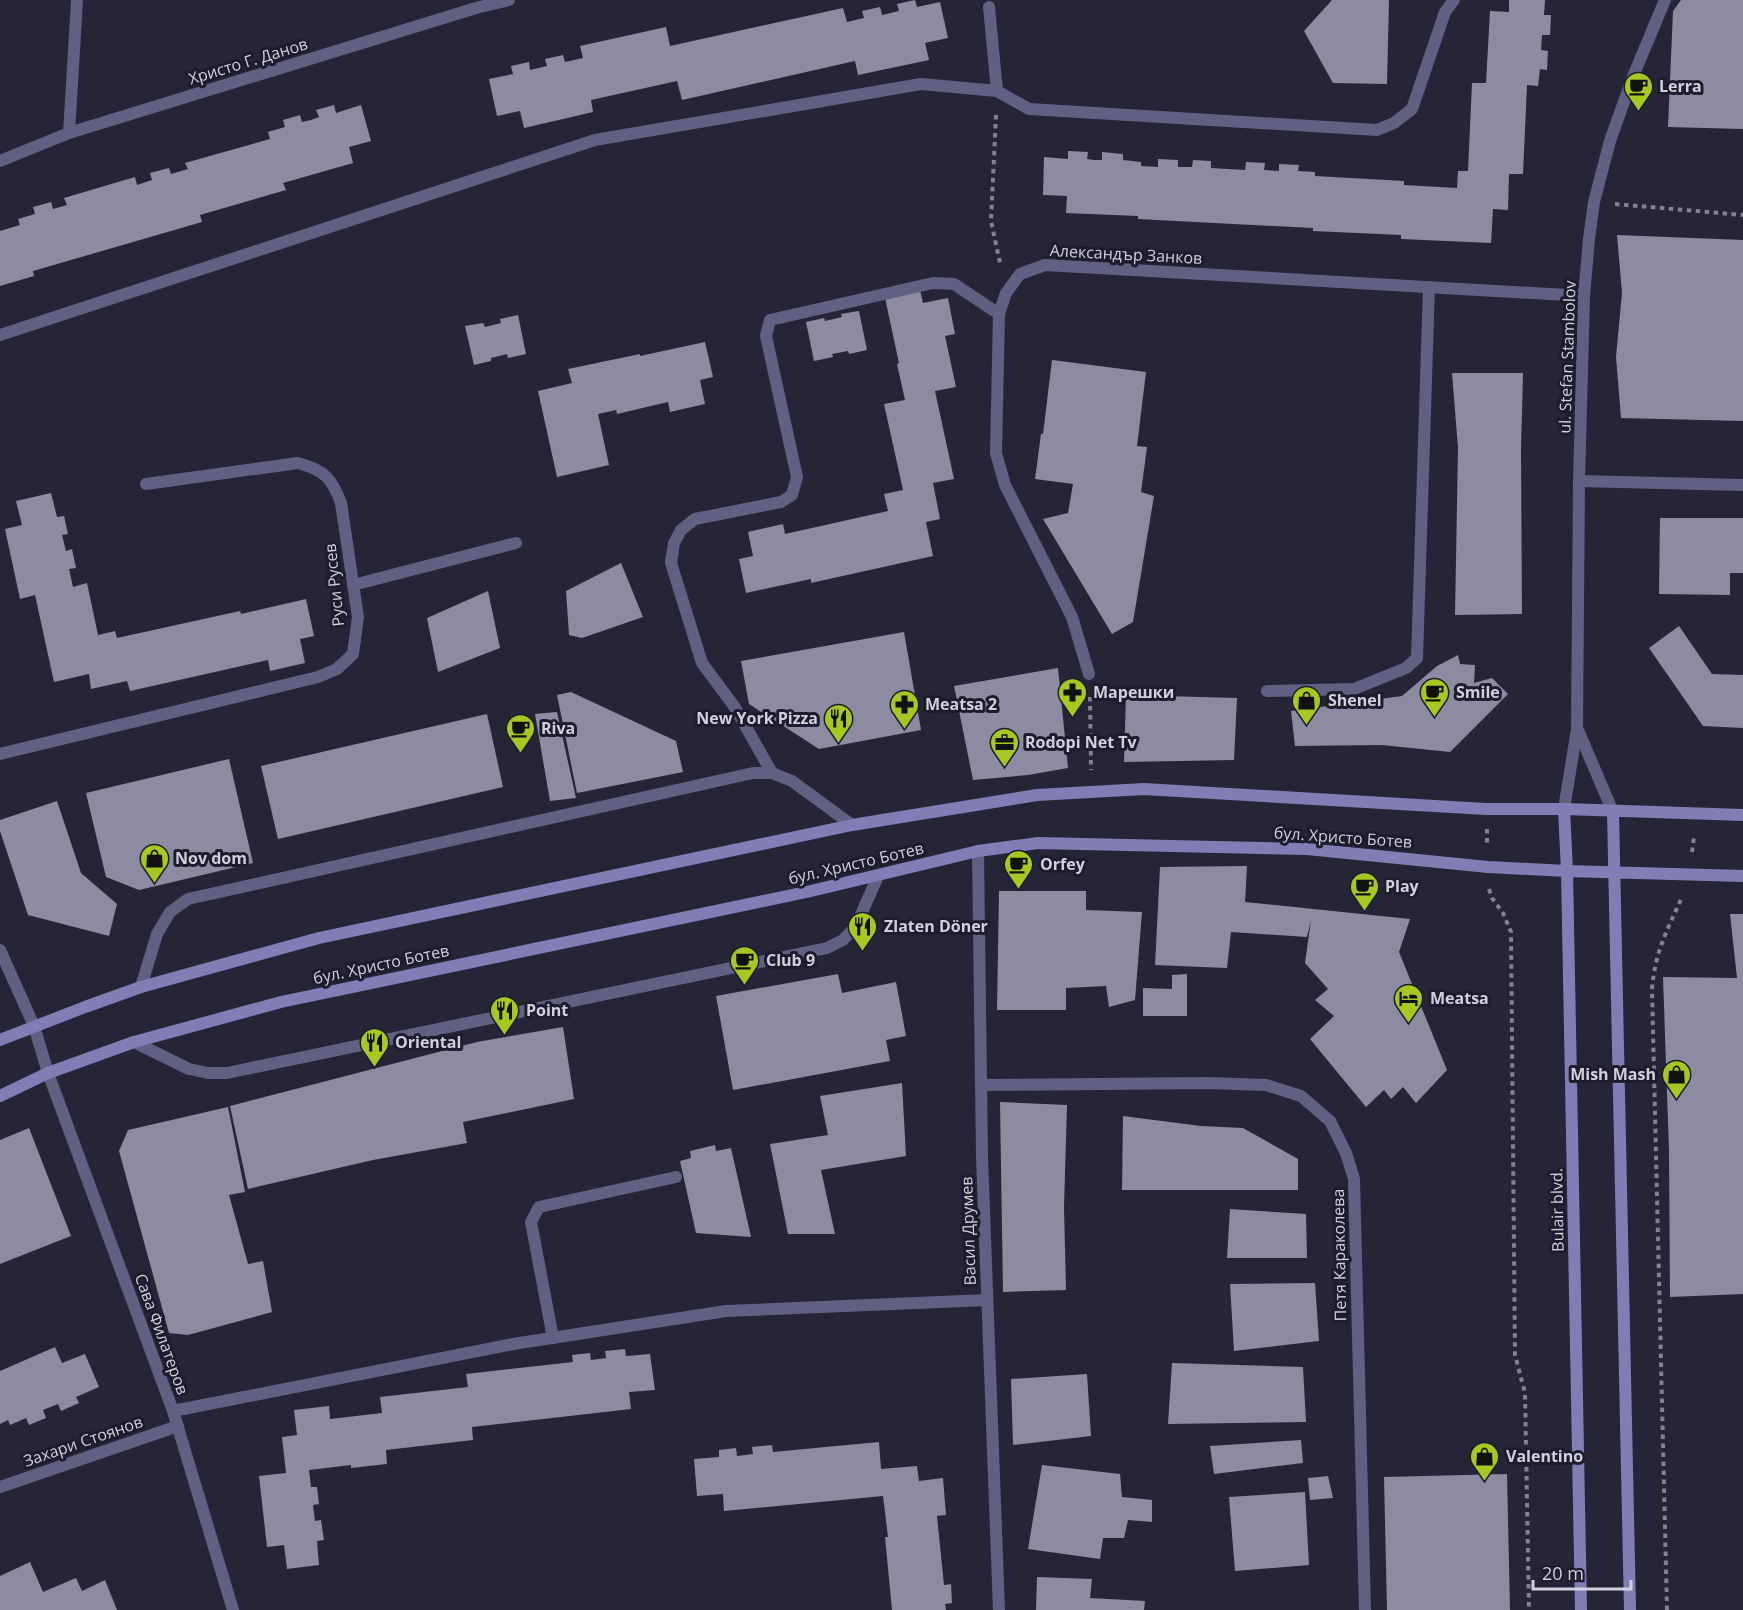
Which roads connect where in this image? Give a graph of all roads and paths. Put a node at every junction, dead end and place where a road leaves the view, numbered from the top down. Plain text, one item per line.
1 (76, 0) edge
2 (509, 0) edge
3 (1454, 0) edge
4 (1665, 0) edge
5 (989, 7) dead end
6 (996, 91) junction
7 (69, 134) junction
8 (0, 161) edge
9 (1594, 202) junction
10 (1743, 215) edge
11 (1429, 287) junction
12 (1006, 293) junction
13 (1584, 296) junction
14 (999, 314) junction
15 (0, 335) edge
16 (1579, 481) junction
17 (146, 484) dead end
18 (1743, 484) edge
19 (516, 543) dead end
20 (353, 585) junction
21 (1089, 674) joint
22 (1267, 690) dead end
23 (1577, 729) junction
24 (0, 754) edge
25 (772, 773) junction
26 (1091, 792) junction
27 (1486, 809) junction
28 (1564, 809) junction
29 (1613, 812) junction
30 (1700, 814) junction
31 (1743, 815) edge
32 (852, 825) junction
33 (978, 851) junction
34 (1488, 867) junction
35 (1567, 871) junction
36 (1613, 872) junction
37 (1692, 874) junction
38 (878, 876) junction
39 (1743, 876) edge
40 (0, 950) edge
41 (141, 987) junction
42 (34, 1026) junction
43 (0, 1040) edge
44 (134, 1042) junction
45 (48, 1073) junction
46 (981, 1085) junction
47 (0, 1096) edge
48 (676, 1177) dead end
49 (987, 1300) junction
50 (553, 1338) junction
51 (173, 1411) junction
52 (178, 1426) junction
53 (0, 1487) edge
54 (233, 1610) edge
55 (999, 1610) edge
56 (1365, 1610) edge
57 (1530, 1610) edge
58 (1581, 1610) edge
59 (1630, 1610) edge
60 (1667, 1610) edge

1 - 7 street
2 - 7 street, Христо Г. Данов
3 - 6 street
4 - 9 street, ul. Stefan Stambolov
5 - 6 street
6 - 12 path
6 - 15 street
7 - 8 street, Христо Г. Данов
9 - 10 path
9 - 13 street, ul. Stefan Stambolov
11 - 12 street, Александър Занков
11 - 13 street, Александър Занков
11 - 22 street
12 - 14 street, Александър Занков
13 - 16 street, ul. Stefan Stambolov
14 - 21 street, Александър Занков
14 - 25 street
16 - 18 street
16 - 23 street, ul. Stefan Stambolov
17 - 20 street, Руси Русев
19 - 20 street
20 - 24 street, Руси Русев
21 - 26 path
23 - 28 street, ul. Stefan Stambolov
23 - 29 street, ul. Stefan Stambolov
25 - 32 street
25 - 41 street
26 - 27 main road, бул. Христо Ботев
26 - 32 main road, бул. Христо Ботев
27 - 28 main road, бул. Христо Ботев
27 - 34 path
28 - 29 main road, бул. Христо Ботев
28 - 35 main road, Bulair blvd.
29 - 30 main road, бул. Христо Ботев
29 - 36 main road
30 - 31 main road, бул. Христо Ботев
30 - 37 path
32 - 41 main road, бул. Христо Ботев
33 - 34 main road, бул. Христо Ботев
33 - 38 main road, бул. Христо Ботев
33 - 46 street, Васил Друмев
34 - 35 main road, бул. Христо Ботев
34 - 57 path
35 - 36 main road, бул. Христо Ботев
35 - 58 main road, Bulair blvd.
36 - 37 main road, бул. Христо Ботев
36 - 59 main road
37 - 39 main road, бул. Христо Ботев
37 - 60 path
38 - 44 main road, бул. Христо Ботев
38 - 44 street
40 - 42 street, Сава Филатеров
41 - 42 main road, бул. Христо Ботев
42 - 43 main road, бул. Христо Ботев
42 - 45 street, Сава Филатеров
44 - 45 main road, бул. Христо Ботев
45 - 47 main road, бул. Христо Ботев
45 - 51 street, Сава Филатеров
46 - 49 street, Васил Друмев
46 - 56 street, Петя Караколева
48 - 50 street
49 - 50 street
49 - 55 street, Васил Друмев
50 - 51 street
51 - 52 street, Сава Филатеров
52 - 53 street, Захари Стоянов
52 - 54 street, Сава Филатеров

